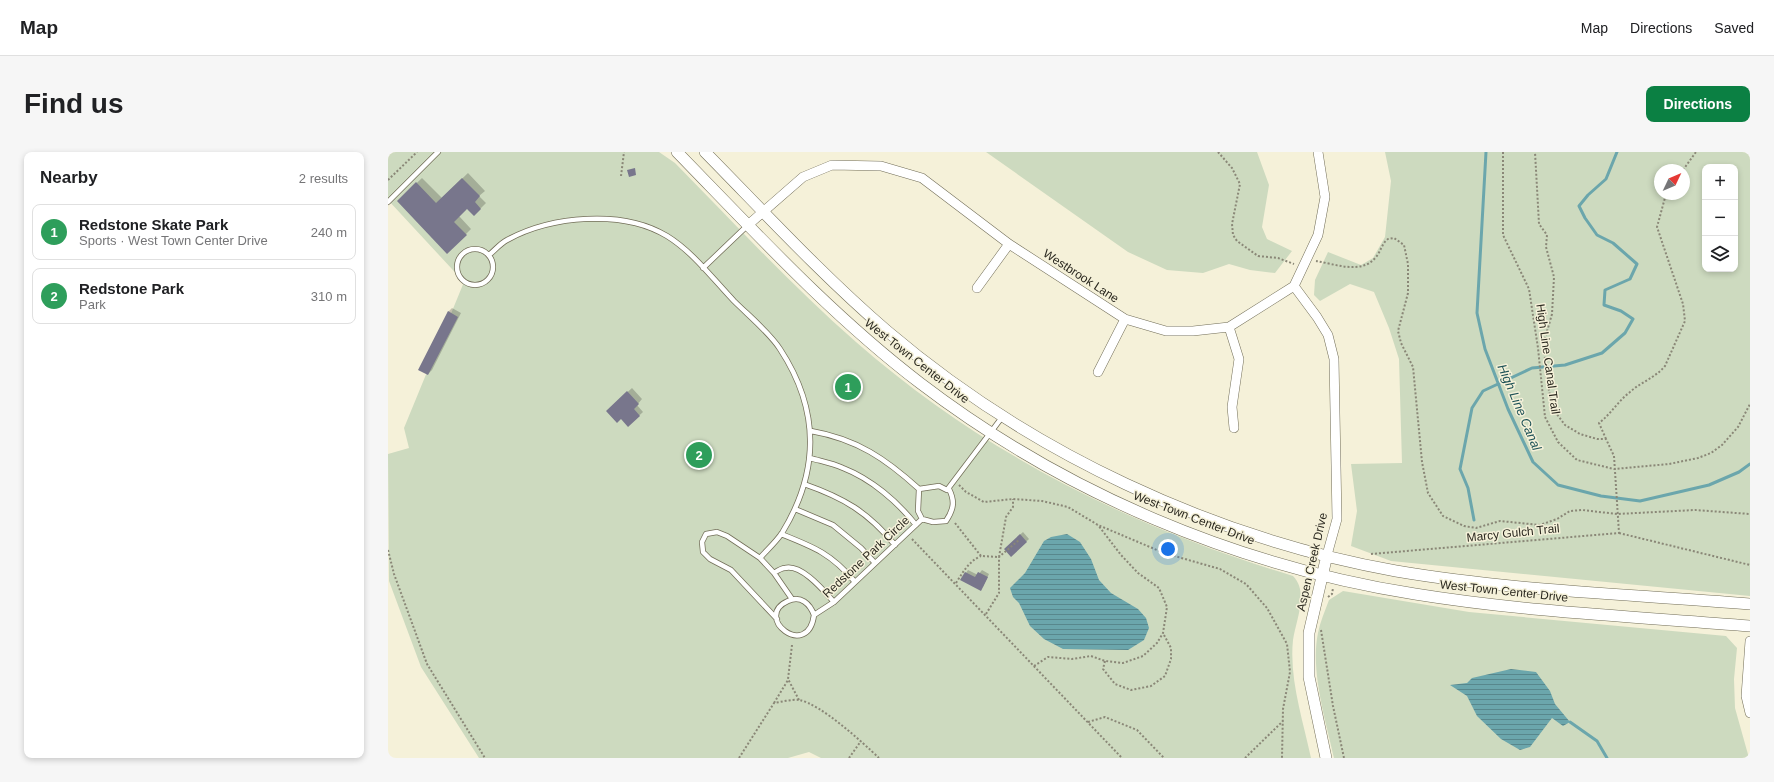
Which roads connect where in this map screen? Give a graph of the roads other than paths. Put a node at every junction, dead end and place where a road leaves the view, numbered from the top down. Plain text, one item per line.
1 (438, 152) edge
2 (677, 152) edge
3 (705, 152) edge
4 (1318, 152) edge
5 (388, 202) edge
6 (763, 211) junction
7 (748, 225) junction
8 (1009, 244) junction
9 (489, 255) junction
10 (703, 268) junction
11 (1294, 286) junction
12 (977, 288) dead end
13 (1125, 319) junction
14 (1229, 326) junction
15 (1098, 372) dead end
16 (1003, 416) junction
17 (1234, 428) dead end
18 (811, 431) junction
19 (991, 433) junction
20 (810, 458) junction
21 (804, 484) junction
22 (920, 489) junction
23 (948, 489) junction
24 (795, 509) junction
25 (922, 519) junction
26 (916, 525) junction
27 (781, 534) junction
28 (895, 545) junction
29 (1327, 555) junction
30 (760, 558) junction
31 (875, 563) junction
32 (774, 573) junction
33 (1322, 575) junction
34 (855, 582) junction
35 (792, 599) junction
36 (834, 602) junction
37 (1750, 604) edge
38 (814, 615) junction
39 (777, 619) junction
40 (1750, 626) edge
41 (1750, 641) edge
42 (1750, 712) edge
43 (1326, 758) edge

1 - 5 lane
2 - 7 street, West Town Center Drive
3 - 6 street, West Town Center Drive
4 - 11 street
6 - 7 street, Westbrook Lane
6 - 8 street, Westbrook Lane
6 - 16 street, West Town Center Drive
7 - 10 lane
7 - 19 street, West Town Center Drive
8 - 12 street
8 - 13 street, Westbrook Lane
9 - 9 lane
9 - 10 lane
10 - 18 lane
11 - 14 street, Westbrook Lane
11 - 29 street, Aspen Creek Drive
13 - 14 street, Westbrook Lane
13 - 15 street
14 - 17 street
16 - 19 lane
16 - 29 street, West Town Center Drive
18 - 20 lane
18 - 22 lane
19 - 23 lane
19 - 33 street, West Town Center Drive
20 - 21 lane
20 - 26 lane
21 - 24 lane
21 - 28 lane
22 - 23 lane
22 - 25 lane
23 - 25 lane, Redstone Park Circle
24 - 27 lane
24 - 31 lane
25 - 26 lane, Redstone Park Circle
26 - 28 lane, Redstone Park Circle
27 - 30 lane
27 - 34 lane
28 - 31 lane, Redstone Park Circle
29 - 33 street, Aspen Creek Drive
29 - 37 street, West Town Center Drive
30 - 32 lane
30 - 39 lane, Redstone Park Circle
31 - 34 lane, Redstone Park Circle
32 - 35 lane
32 - 36 lane
33 - 40 street, West Town Center Drive
33 - 43 street, Aspen Creek Drive
34 - 36 lane, Redstone Park Circle
35 - 38 lane, Redstone Park Circle
35 - 39 lane
36 - 38 lane, Redstone Park Circle
38 - 39 lane, Redstone Park Circle
41 - 42 street

